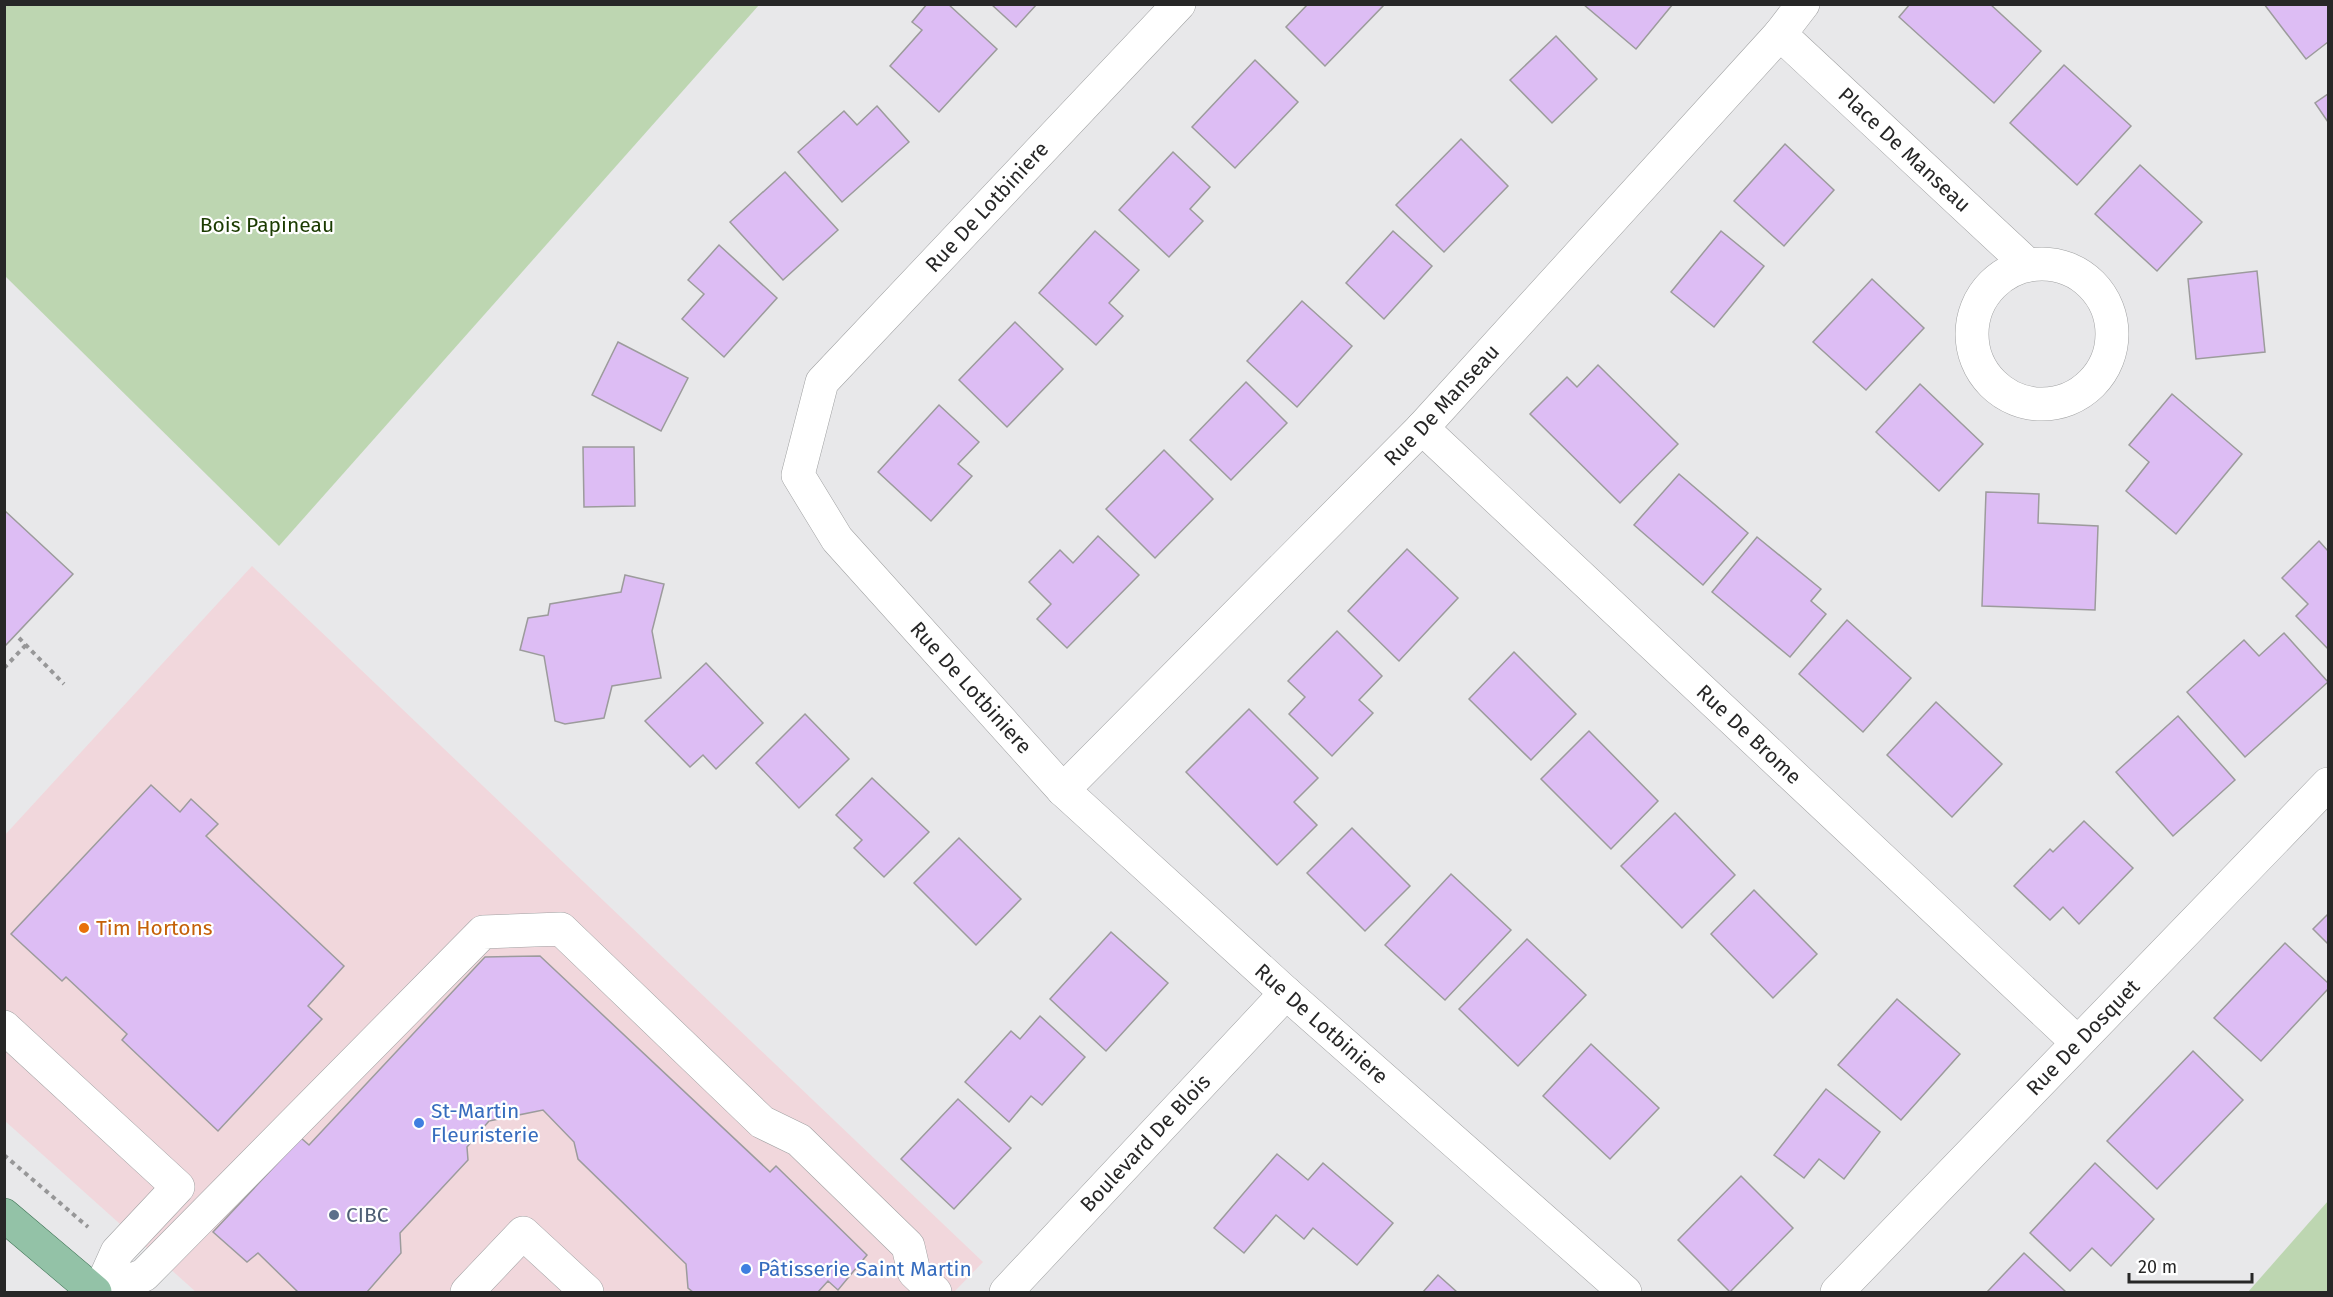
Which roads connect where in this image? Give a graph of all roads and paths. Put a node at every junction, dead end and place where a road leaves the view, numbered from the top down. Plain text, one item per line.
1 (1179, 4) edge
2 (1803, 4) edge
3 (1780, 34) junction
4 (2028, 265) junction
5 (1422, 428) junction
6 (19, 638) dead end
7 (27, 645) junction
8 (4, 668) edge
9 (64, 684) dead end
10 (2328, 784) edge
11 (1063, 790) junction
12 (1286, 993) junction
13 (4, 1028) edge
14 (2077, 1042) junction
15 (4, 1155) edge
16 (4, 1215) edge
17 (92, 1230) dead end
18 (99, 1293) edge
19 (467, 1293) edge
20 (587, 1293) edge
21 (935, 1293) edge
22 (1006, 1293) edge
23 (1625, 1293) edge
24 (1837, 1293) edge

1 - 11 street, Rue De Lotbiniere
2 - 3 street, Rue De Manseau
3 - 4 street, Place De Manseau
3 - 5 street, Rue De Manseau
4 - 4 street
5 - 11 street, Rue De Manseau
5 - 14 street, Rue De Brome
6 - 7 path
7 - 8 path
7 - 9 path
10 - 14 street, Rue De Dosquet
11 - 12 street, Rue De Lotbiniere
12 - 22 street, Boulevard De Blois
12 - 23 street, Rue De Lotbiniere
13 - 18 street
14 - 24 street, Rue De Dosquet
15 - 17 path
16 - 18 main road
18 - 21 street
19 - 20 street

